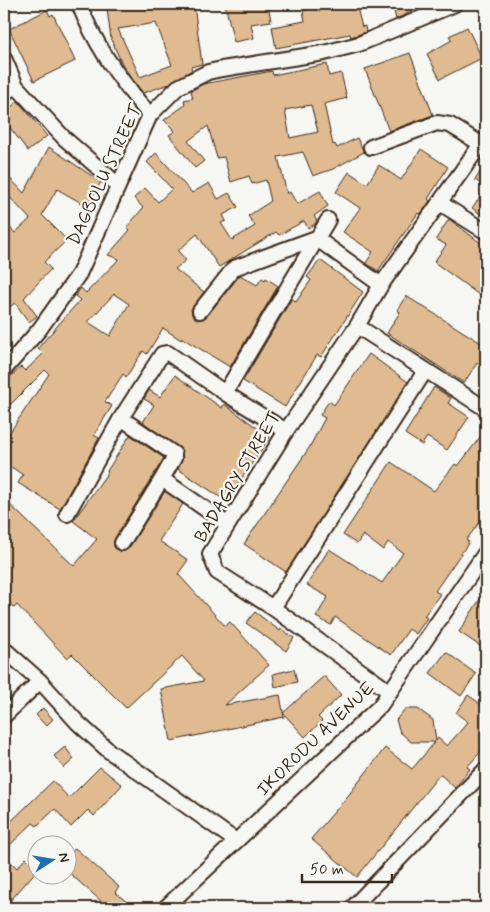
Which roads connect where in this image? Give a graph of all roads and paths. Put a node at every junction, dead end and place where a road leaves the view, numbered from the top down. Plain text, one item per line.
1 (79, 4) edge
2 (455, 4) edge
3 (4, 58) edge
4 (16, 86) junction
5 (4, 94) edge
6 (150, 115) junction
7 (484, 145) edge
8 (371, 147) dead end
9 (118, 185) junction
10 (440, 203) junction
11 (328, 220) dead end
12 (486, 232) edge
13 (316, 238) junction
14 (381, 284) junction
15 (200, 311) dead end
16 (357, 326) junction
17 (4, 370) edge
18 (425, 371) junction
19 (225, 393) junction
20 (486, 409) edge
21 (120, 418) junction
22 (286, 431) junction
23 (162, 479) junction
24 (67, 514) dead end
25 (227, 524) junction
26 (122, 543) dead end
27 (486, 552) edge
28 (273, 608) junction
29 (4, 649) edge
30 (40, 681) junction
31 (390, 692) junction
32 (4, 716) edge
33 (486, 769) edge
34 (236, 841) junction
35 (165, 908) edge
36 (352, 908) edge

1 - 6 street
2 - 6 street, DAGBOLU STREET
3 - 4 street
4 - 5 street
4 - 9 street
6 - 9 street, DAGBOLU STREET
7 - 8 street
7 - 10 street, BADAGRY STREET
9 - 17 street, DAGBOLU STREET
10 - 12 street
10 - 14 street, BADAGRY STREET
11 - 13 street
13 - 14 street
13 - 15 street
13 - 19 street
14 - 16 street, BADAGRY STREET
16 - 18 street
16 - 22 street, BADAGRY STREET
18 - 20 street
18 - 28 street
19 - 21 street
19 - 22 street
21 - 23 street
21 - 24 street
22 - 25 street, BADAGRY STREET
23 - 25 street
23 - 26 street
25 - 28 street, BADAGRY STREET
27 - 31 street, IKORODU AVENUE
28 - 31 street, BADAGRY STREET
29 - 30 street
30 - 32 street
30 - 34 street
31 - 34 street, IKORODU AVENUE
33 - 36 street
34 - 35 street, IKORODU AVENUE

